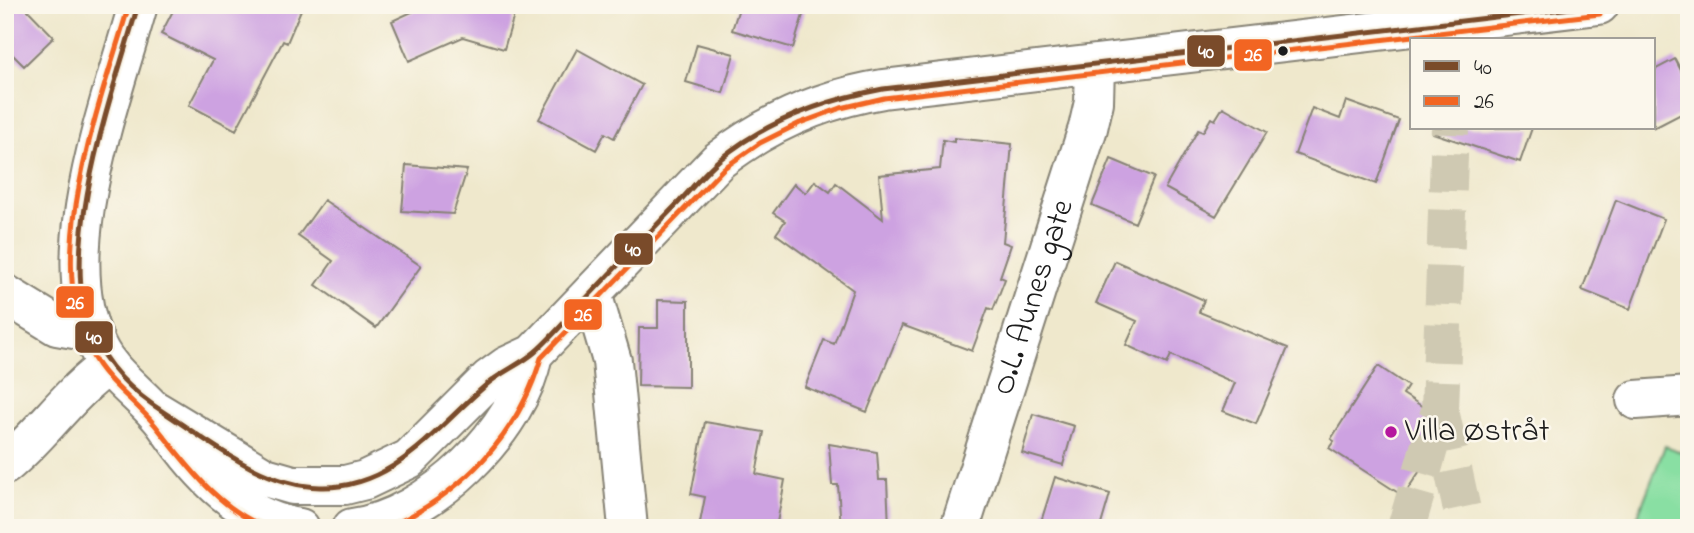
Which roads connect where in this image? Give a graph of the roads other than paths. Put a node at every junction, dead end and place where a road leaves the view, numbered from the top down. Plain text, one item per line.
1 (138, 5) edge
2 (1588, 6) edge
3 (1095, 66) junction
4 (592, 293) junction
5 (5, 294) edge
6 (90, 332) junction
7 (533, 354) junction
8 (109, 365) junction
9 (1689, 397) edge
10 (1636, 400) dead end
11 (156, 411) junction
12 (5, 465) edge
13 (265, 477) junction
14 (225, 512) edge
15 (283, 526) edge
16 (352, 528) edge
17 (628, 528) edge
18 (960, 528) edge

1 - 6 street
2 - 3 street
3 - 4 street
3 - 18 street, O.L. Aunes gate
4 - 7 street
4 - 17 street
5 - 6 street
6 - 8 street
7 - 13 street
7 - 16 street
8 - 11 street
8 - 12 street
9 - 10 street
11 - 13 street
11 - 14 street
13 - 14 street
13 - 15 street
14 - 15 street

